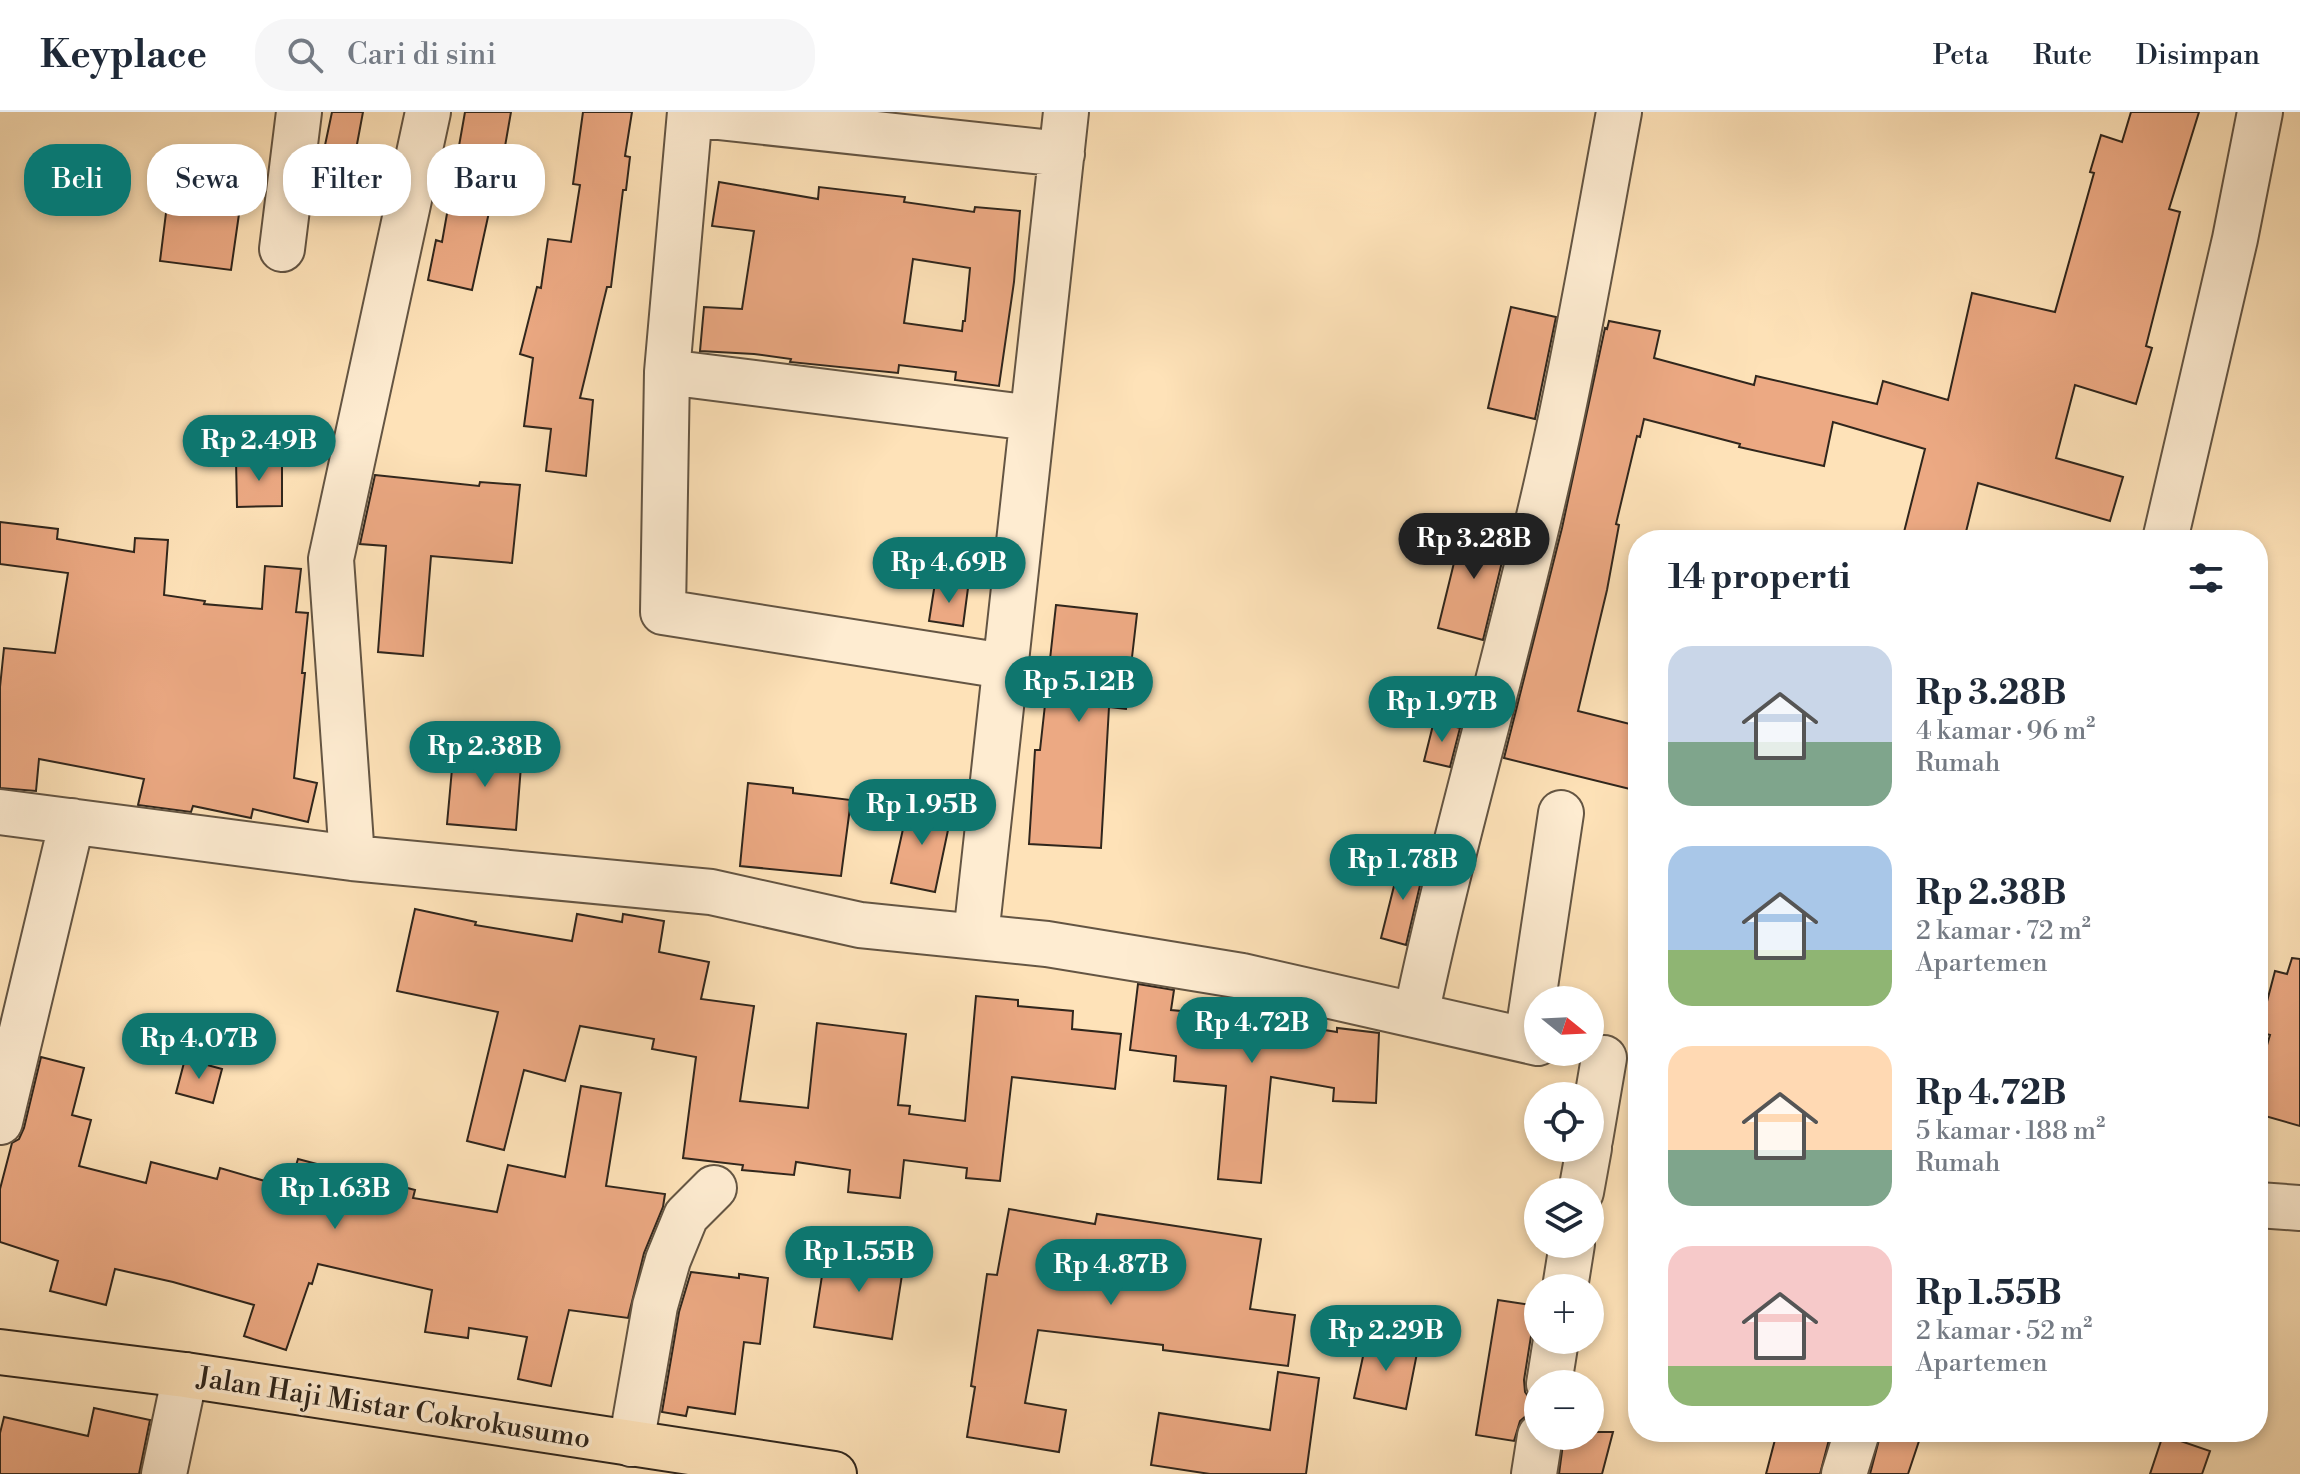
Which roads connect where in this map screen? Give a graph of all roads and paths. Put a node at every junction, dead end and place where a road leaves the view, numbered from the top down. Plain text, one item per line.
1 (299, 112) edge
2 (428, 112) edge
3 (1619, 112) edge
4 (2260, 112) edge
5 (690, 113) edge
6 (1064, 133) edge
7 (282, 249) dead end
8 (667, 372) junction
9 (1032, 418) junction
10 (2167, 530) edge
11 (1004, 666) junction
12 (0, 812) edge
13 (1561, 813) dead end
14 (72, 821) junction
15 (352, 858) junction
16 (976, 936) junction
17 (1540, 986) edge
18 (1416, 1015) junction
19 (1524, 1039) edge
20 (1607, 1058) edge
21 (1602, 1082) edge
22 (0, 1122) edge
23 (714, 1188) dead end
24 (2268, 1206) edge
25 (2300, 1208) edge
26 (0, 1352) edge
27 (185, 1375) junction
28 (1854, 1442) edge
29 (631, 1444) junction
30 (1538, 1450) edge
31 (164, 1474) edge
32 (834, 1474) edge
33 (1534, 1474) edge
34 (1844, 1474) edge

1 - 7 street
2 - 15 street
3 - 18 street
4 - 10 street
5 - 6 street
5 - 8 street
6 - 9 street
8 - 9 street
8 - 11 street
9 - 11 street
11 - 16 street
12 - 14 street
13 - 17 street
14 - 15 street
14 - 22 street
15 - 16 street
16 - 18 street
18 - 19 street
20 - 21 street
23 - 29 street
24 - 25 street
26 - 27 main road, Jalan Haji Mistar Cokrokusumo
27 - 29 main road, Jalan Haji Mistar Cokrokusumo
27 - 31 street
28 - 34 street
29 - 32 main road, Jalan Haji Mistar Cokrokusumo
30 - 33 street

